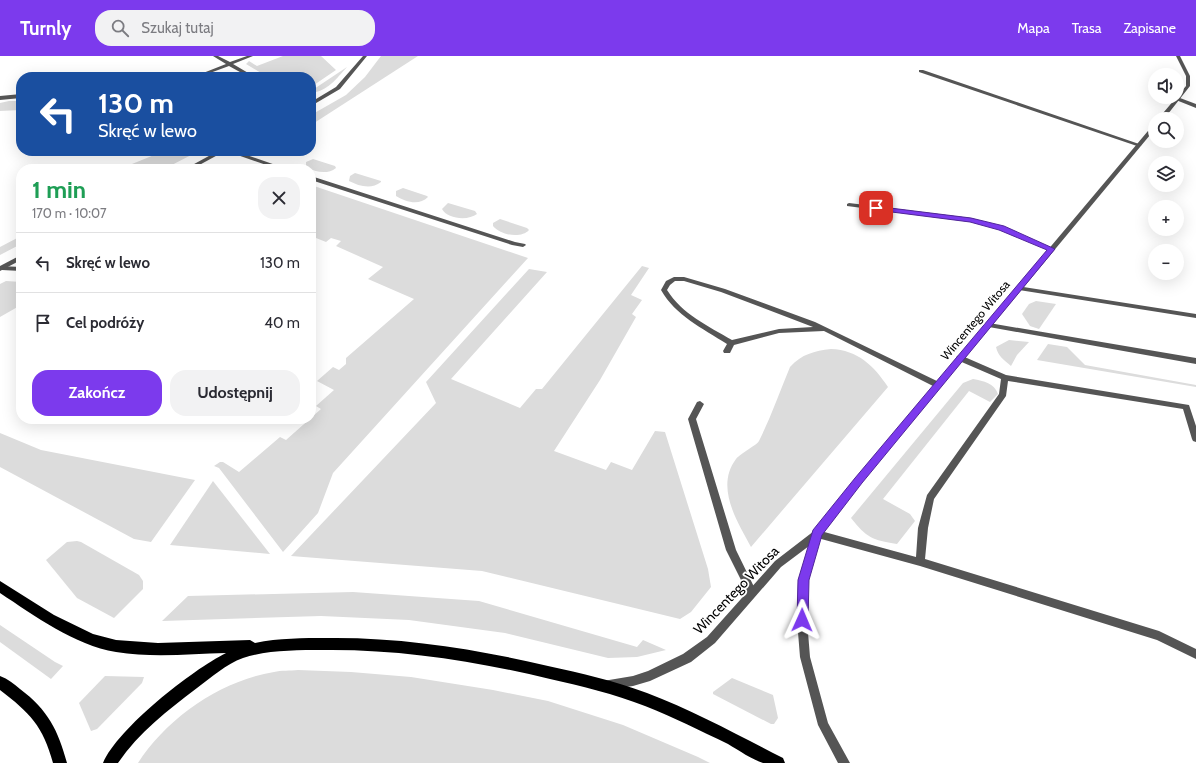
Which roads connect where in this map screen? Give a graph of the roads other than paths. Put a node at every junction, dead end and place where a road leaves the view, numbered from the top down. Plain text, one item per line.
1 (215, 56) edge
2 (251, 56) edge
3 (365, 56) edge
4 (1177, 56) edge
5 (230, 64) junction
6 (1184, 68) edge
7 (1184, 69) edge
8 (921, 71) dead end
9 (208, 72) edge
10 (244, 72) edge
11 (1184, 91) edge
12 (16, 96) edge
13 (0, 98) edge
14 (316, 101) edge
15 (1184, 101) edge
16 (1174, 104) edge
17 (1196, 106) edge
18 (1167, 112) edge
19 (1148, 134) edge
20 (1139, 145) junction
21 (213, 156) edge
22 (244, 156) edge
23 (197, 164) edge
24 (269, 164) edge
25 (316, 180) edge
26 (849, 205) dead end
27 (523, 245) dead end
28 (1051, 249) junction
29 (16, 260) edge
30 (1, 268) edge
31 (16, 269) edge
32 (1019, 288) junction
33 (1196, 316) edge
34 (989, 325) junction
35 (826, 329) junction
36 (732, 343) junction
37 (727, 351) dead end
38 (960, 358) junction
39 (1196, 361) edge
40 (1005, 378) junction
41 (938, 385) junction
42 (700, 404) dead end
43 (1196, 439) edge
44 (817, 534) junction
45 (920, 562) junction
46 (0, 586) edge
47 (752, 592) junction
48 (268, 645) junction
49 (1196, 654) edge
50 (0, 682) edge
51 (605, 686) junction
52 (60, 763) edge
53 (110, 763) edge
54 (778, 763) edge
55 (844, 763) edge

1 - 5 street
2 - 5 street
3 - 14 street
4 - 6 street
5 - 9 street
5 - 10 street
7 - 11 street
8 - 20 street
12 - 13 street
15 - 17 street
16 - 18 street
19 - 20 street, Wincentego Witosa
20 - 28 street, Wincentego Witosa
21 - 23 street
22 - 24 street
25 - 27 street
26 - 28 street
28 - 32 street, Wincentego Witosa
29 - 30 street
30 - 31 street
32 - 33 street
32 - 34 street, Wincentego Witosa
34 - 38 street, Wincentego Witosa
34 - 39 street
35 - 36 street
35 - 36 street
35 - 41 street
36 - 37 street
38 - 40 street
38 - 41 street, Wincentego Witosa
40 - 43 street
40 - 45 street
41 - 44 street, Wincentego Witosa
42 - 47 street
44 - 45 street
44 - 47 street, Wincentego Witosa
44 - 55 street, Wincentego Witosa
45 - 49 street
46 - 48 main road
47 - 51 street, Wincentego Witosa
48 - 51 main road
48 - 53 main road
50 - 52 main road
51 - 54 main road

